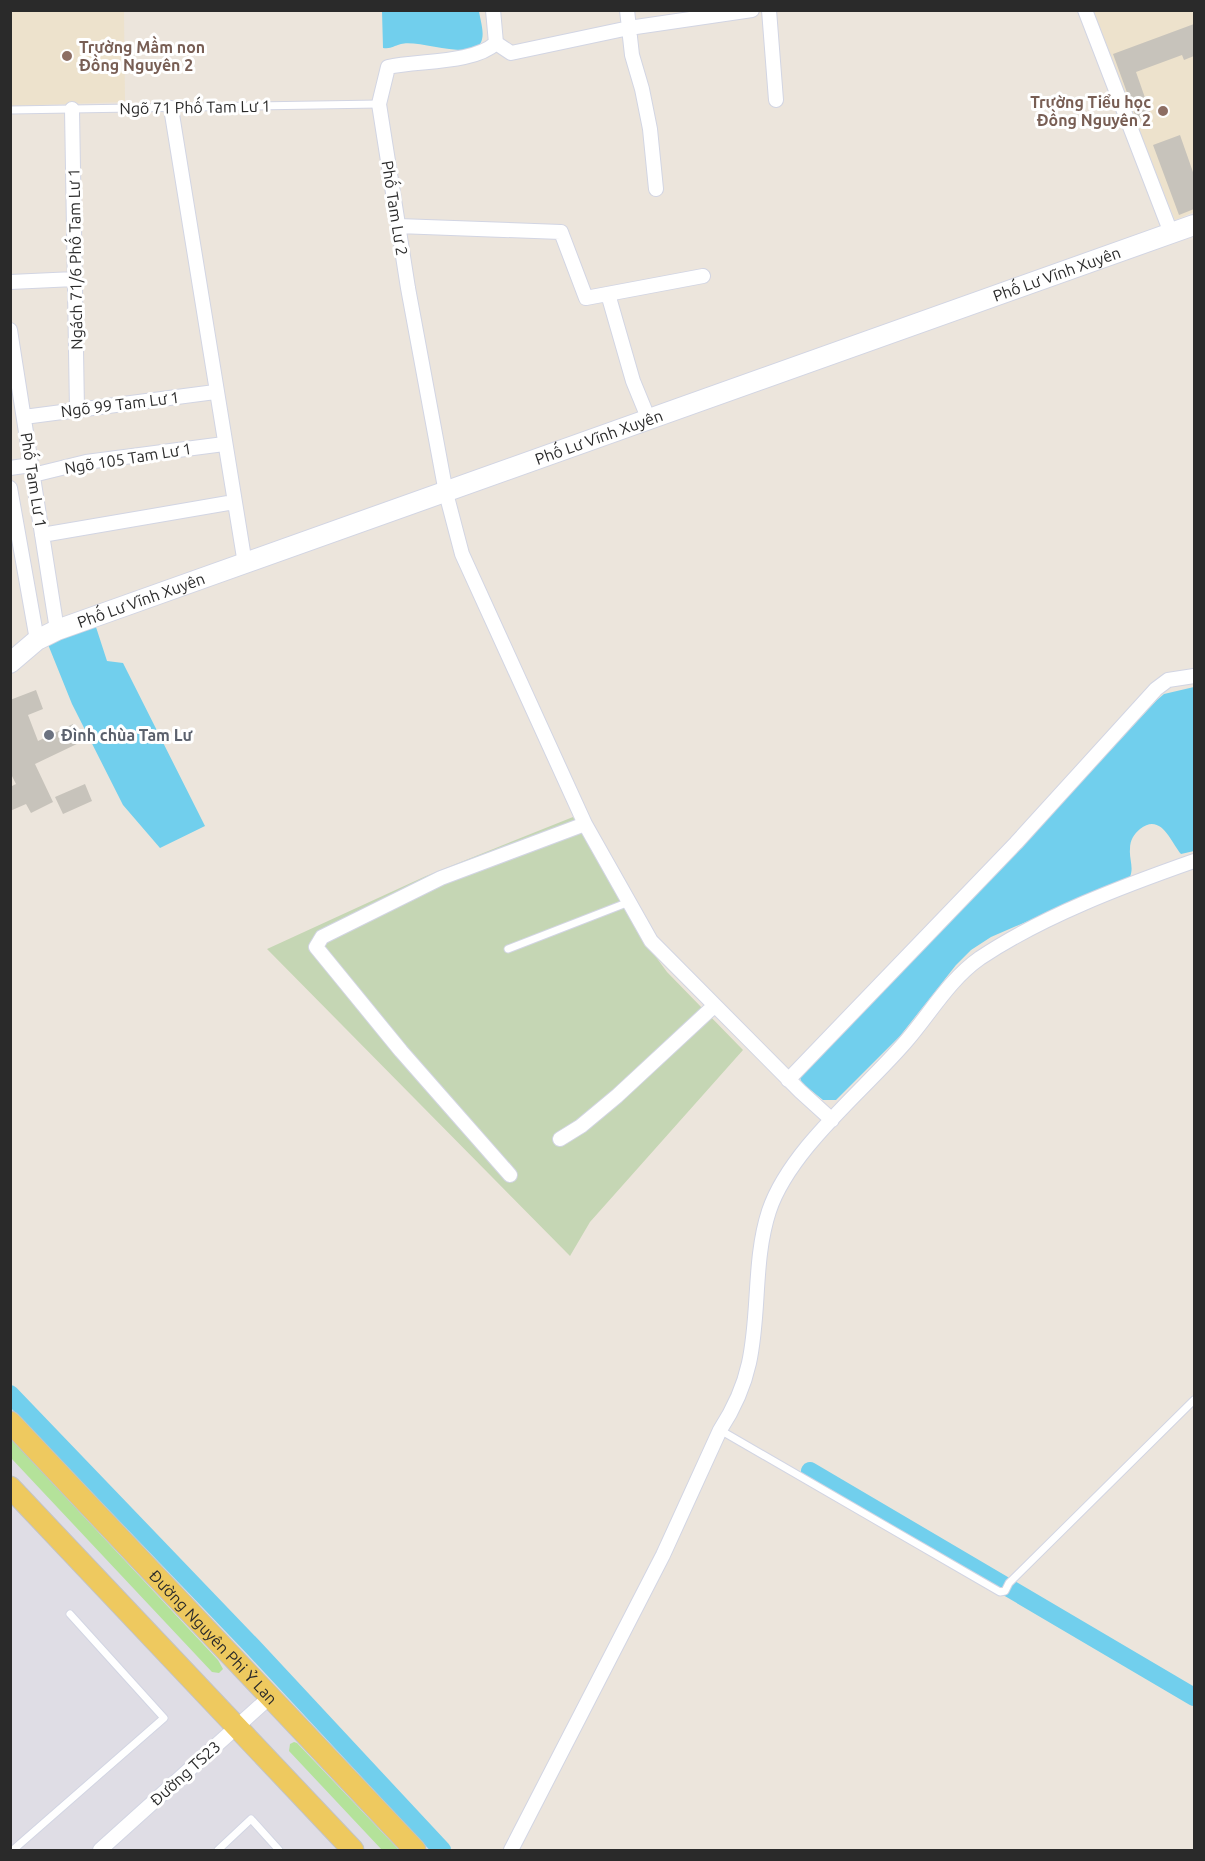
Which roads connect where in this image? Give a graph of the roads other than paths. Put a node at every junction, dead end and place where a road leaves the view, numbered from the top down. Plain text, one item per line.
1 (493, 10) edge
2 (627, 10) edge
3 (752, 10) edge
4 (769, 10) edge
5 (1085, 10) edge
6 (629, 28) junction
7 (496, 44) junction
8 (776, 100) dead end
9 (379, 104) junction
10 (171, 108) junction
11 (72, 109) junction
12 (10, 110) edge
13 (656, 189) dead end
14 (1194, 225) edge
15 (398, 226) junction
16 (1171, 234) junction
17 (703, 276) dead end
18 (75, 279) junction
19 (10, 282) edge
20 (608, 294) junction
21 (10, 330) edge
22 (215, 392) junction
23 (77, 410) junction
24 (24, 417) junction
25 (649, 420) junction
26 (224, 444) junction
27 (10, 468) edge
28 (32, 470) junction
29 (10, 488) edge
30 (446, 493) junction
31 (234, 502) junction
32 (42, 535) junction
33 (245, 564) junction
34 (57, 630) junction
35 (37, 640) junction
36 (10, 663) edge
37 (1194, 676) edge
38 (585, 824) junction
39 (1194, 861) edge
40 (629, 902) junction
41 (508, 949) dead end
42 (714, 1006) junction
43 (788, 1080) junction
44 (832, 1120) junction
45 (560, 1139) dead end
46 (510, 1175) dead end
47 (1194, 1400) edge
48 (10, 1422) edge
49 (720, 1430) junction
50 (10, 1487) edge
51 (70, 1614) dead end
52 (271, 1696) junction
53 (236, 1727) junction
54 (13, 1851) edge
55 (100, 1851) edge
56 (218, 1851) edge
57 (279, 1851) edge
58 (353, 1851) edge
59 (415, 1851) edge
60 (511, 1851) edge

1 - 7 street
2 - 6 street
3 - 6 street
4 - 8 street
5 - 16 street
6 - 7 street
6 - 13 street
7 - 9 street, Phố Tam Lư 2
9 - 10 lane, Ngõ 71 Phố Tam Lư 1
9 - 15 street, Phố Tam Lư 2
10 - 11 lane, Ngõ 71 Phố Tam Lư 1
10 - 22 street
11 - 12 lane, Ngõ 71 Phố Tam Lư 1
11 - 18 street, Ngách 71/6 Phố Tam Lư 1
14 - 16 street, Phố Lư Vĩnh Xuyên
15 - 20 street
15 - 30 street, Phố Tam Lư 2
16 - 25 street, Phố Lư Vĩnh Xuyên
17 - 20 street
18 - 19 street
18 - 23 street, Ngách 71/6 Phố Tam Lư 1
20 - 25 street
21 - 24 street, Phố Tam Lư 1
22 - 23 street, Ngõ 99 Tam Lư 1
22 - 26 street
23 - 24 street, Ngõ 99 Tam Lư 1
24 - 28 street, Phố Tam Lư 1
25 - 30 street, Phố Lư Vĩnh Xuyên
26 - 28 street, Ngõ 105 Tam Lư 1
26 - 31 street
27 - 28 street, Ngõ 105 Tam Lư 1
28 - 32 street, Phố Tam Lư 1
29 - 35 street, Phố Tam Lư 1
30 - 33 street, Phố Lư Vĩnh Xuyên
30 - 38 street, Phố Tam Lư 2
31 - 32 street
31 - 33 street
32 - 34 street, Phố Tam Lư 1
33 - 34 street, Phố Lư Vĩnh Xuyên
34 - 35 street, Phố Lư Vĩnh Xuyên
35 - 36 street, Phố Lư Vĩnh Xuyên
37 - 43 street
38 - 40 street, Phố Tam Lư 2
38 - 46 street
39 - 44 street
40 - 41 lane
40 - 42 street, Phố Tam Lư 2
42 - 43 street, Phố Tam Lư 2
42 - 45 street
43 - 44 street, Phố Tam Lư 2
44 - 49 street
47 - 49 lane
48 - 52 main road, Đường Nguyên Phi Ỷ Lan
49 - 60 street
50 - 53 main road
51 - 54 lane
52 - 53 street, Đường TS23
52 - 59 main road, Đường Nguyên Phi Ỷ Lan
53 - 55 street, Đường TS23
53 - 58 main road
56 - 57 lane

